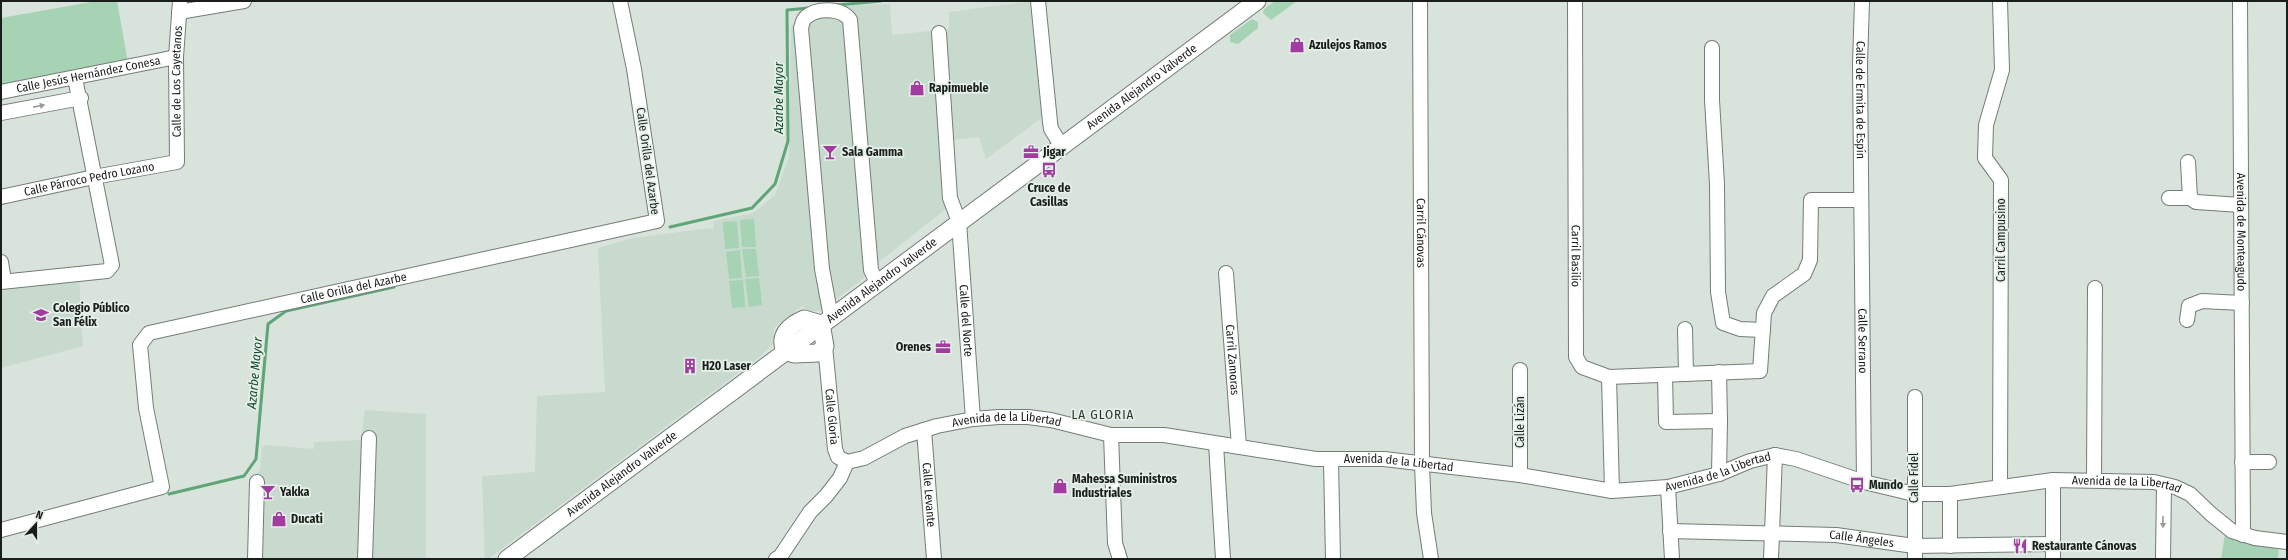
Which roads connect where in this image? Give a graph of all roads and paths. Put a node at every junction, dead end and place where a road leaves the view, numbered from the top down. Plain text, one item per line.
1 (244, 1) edge
2 (620, 1) edge
3 (1038, 1) edge
4 (1257, 1) edge
5 (1420, 1) edge
6 (1575, 1) edge
7 (1862, 1) edge
8 (2000, 1) edge
9 (2240, 1) edge
10 (180, 7) edge
11 (939, 33) dead end
12 (1712, 48) dead end
13 (176, 58) junction
14 (75, 78) junction
15 (1, 92) edge
16 (81, 98) junction
17 (1, 113) edge
18 (1061, 145) junction
19 (178, 162) joint
20 (2188, 162) dead end
21 (94, 177) junction
22 (1, 197) edge
23 (2169, 198) dead end
24 (2190, 198) junction
25 (1862, 200) junction
26 (2241, 205) junction
27 (959, 222) junction
28 (1, 262) edge
29 (1226, 273) dead end
30 (2, 282) edge
31 (877, 283) junction
32 (2095, 288) dead end
33 (2242, 303) junction
34 (826, 320) junction
35 (2187, 320) dead end
36 (1685, 329) dead end
37 (1763, 330) junction
38 (825, 346) junction
39 (785, 351) junction
40 (809, 355) junction
41 (827, 366) junction
42 (1520, 370) dead end
43 (1719, 372) junction
44 (1686, 374) junction
45 (1664, 375) junction
46 (1609, 378) junction
47 (1915, 397) dead end
48 (973, 419) junction
49 (1720, 422) junction
50 (924, 430) junction
51 (1111, 435) junction
52 (369, 438) dead end
53 (1216, 444) junction
54 (1239, 447) junction
55 (1775, 455) junction
56 (1331, 461) junction
57 (847, 462) junction
58 (2242, 462) junction
59 (2269, 462) dead end
60 (1422, 464) junction
61 (1719, 474) junction
62 (1520, 475) junction
63 (2053, 480) junction
64 (2094, 480) junction
65 (257, 482) dead end
66 (1864, 482) junction
67 (2164, 485) junction
68 (2000, 486) junction
69 (1668, 487) junction
70 (1612, 491) junction
71 (1914, 494) junction
72 (1950, 494) junction
73 (1, 530) edge
74 (1670, 531) junction
75 (1771, 533) junction
76 (2243, 534) junction
77 (2287, 542) edge
78 (2053, 544) junction
79 (1950, 546) junction
80 (1914, 553) edge
81 (255, 559) edge
82 (365, 559) edge
83 (507, 559) edge
84 (776, 559) edge
85 (934, 559) edge
86 (1120, 559) edge
87 (1223, 559) edge
88 (1333, 559) edge
89 (1431, 559) edge
90 (1672, 559) edge
91 (1771, 559) edge
92 (2053, 559) edge
93 (2163, 559) edge

1 - 10 street
2 - 73 street, Calle Orilla del Azarbe
3 - 18 street
4 - 18 main road, Avenida Alejandro Valverde
5 - 60 street, Carril Cánovas
6 - 46 street, Carril Basilio
7 - 25 street, Calle de Ermita de Espín
8 - 68 street, Carril Campusino
9 - 26 street, Avenida de Monteagudo
10 - 13 street, Calle de Los Cayetanos
11 - 27 street, Calle del Norte
12 - 37 street
13 - 14 street, Calle Jesús Hernández Conesa
13 - 19 street, Calle de Los Cayetanos
14 - 15 street, Calle Jesús Hernández Conesa
14 - 16 street
17 -> 16 street
16 - 21 street
18 - 27 main road, Avenida Alejandro Valverde
19 - 21 street, Calle Párroco Pedro Lozano
20 - 24 street
21 - 22 street, Calle Párroco Pedro Lozano
21 - 30 street
23 - 24 street
24 - 26 street
25 - 37 street
25 - 66 street, Calle Serrano
26 - 33 street, Avenida de Monteagudo
27 - 31 main road, Avenida Alejandro Valverde
27 - 48 street, Calle del Norte
28 - 30 street
29 - 54 street, Carril Zamoras
31 - 34 main road, Avenida Alejandro Valverde
31 - 34 street
32 - 64 street
33 - 35 street
33 - 58 street, Avenida de Monteagudo
34 - 38 main road
34 - 39 main road, Avenida Alejandro Valverde
36 - 44 street
37 - 43 street
38 - 40 main road
38 - 41 street, Calle Gloria
39 - 40 main road
39 - 83 main road, Avenida Alejandro Valverde
40 - 41 street
41 - 57 street, Calle Gloria
42 - 62 street, Calle Lizán
43 - 44 street
43 - 49 street
44 - 45 street
45 - 46 street
45 - 49 street
46 - 70 street
47 - 71 street, Calle Fidel
48 - 50 street, Avenida de la Libertad
48 - 51 street, Avenida de la Libertad
49 - 61 street
50 - 57 street, Avenida de la Libertad
50 - 85 street, Calle Levante
51 - 53 street, Avenida de la Libertad
51 - 86 street
52 - 82 street
53 - 54 street, Avenida de la Libertad
53 - 87 street
54 - 56 street, Avenida de la Libertad
55 - 61 street, Avenida de la Libertad
55 - 66 street, Avenida de la Libertad
55 - 75 street
56 - 60 street, Avenida de la Libertad
56 - 88 street
57 - 84 street
58 - 59 street
58 - 76 street, Avenida de Monteagudo
60 - 62 street, Avenida de la Libertad
60 - 89 street, Carril Cánovas
61 - 69 street, Avenida de la Libertad
62 - 70 street, Avenida de la Libertad
63 - 64 street, Avenida de la Libertad
63 - 68 street, Avenida de la Libertad
63 - 78 street
64 - 67 street, Avenida de la Libertad
65 - 81 street
66 - 71 street, Avenida de la Libertad
67 - 76 street, Avenida de la Libertad
67 -> 93 street
68 - 72 street, Avenida de la Libertad
69 - 70 street, Avenida de la Libertad
69 - 74 street
71 - 72 street, Avenida de la Libertad
71 - 80 street, Calle Fidel
72 - 79 street
74 - 75 street, Calle Ángeles
74 - 90 street
75 - 80 street, Calle Ángeles
75 - 91 street
76 - 77 street, Avenida de la Libertad
78 - 79 street, Calle Ángeles
78 - 92 street
79 - 80 street, Calle Ángeles

